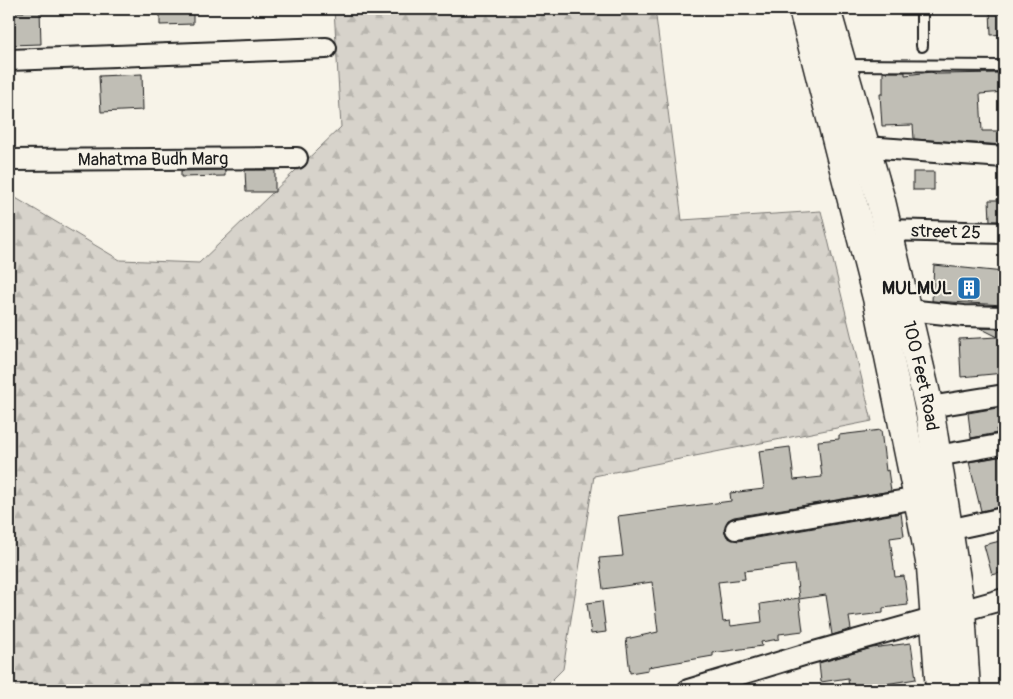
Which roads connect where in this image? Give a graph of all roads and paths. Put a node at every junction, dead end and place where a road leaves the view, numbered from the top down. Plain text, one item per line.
1 (803, 9) edge
2 (826, 9) edge
3 (922, 9) edge
4 (922, 46) dead end
5 (326, 48) dead end
6 (9, 60) edge
7 (842, 65) junction
8 (1004, 66) edge
9 (866, 147) junction
10 (1004, 157) edge
11 (297, 158) dead end
12 (9, 160) edge
13 (887, 230) junction
14 (1004, 233) edge
15 (908, 310) junction
16 (1004, 317) edge
17 (1004, 395) edge
18 (929, 407) junction
19 (1004, 444) edge
20 (937, 456) junction
21 (918, 498) junction
22 (1004, 518) edge
23 (736, 529) dead end
24 (948, 530) junction
25 (1004, 599) edge
26 (961, 611) junction
27 (935, 618) junction
28 (688, 690) edge
29 (940, 690) edge
30 (966, 690) edge

1 - 21 street, 100 Feet Road
2 - 7 street, 100 Feet Road
3 - 4 lane
5 - 6 street
7 - 8 lane
7 - 9 street, 100 Feet Road
9 - 10 street
9 - 13 street, 100 Feet Road
11 - 12 street, Mahatma Budh Marg
13 - 14 street, street 25
13 - 15 street, 100 Feet Road
15 - 16 street
15 - 18 street, 100 Feet Road
17 - 18 street
18 - 20 street, 100 Feet Road
19 - 20 street
20 - 24 street, 100 Feet Road
21 - 23 street
21 - 27 street, 100 Feet Road
22 - 24 street
24 - 26 street, 100 Feet Road
25 - 26 street
26 - 27 street
26 - 30 street, 100 Feet Road
27 - 28 street
27 - 29 street, 100 Feet Road

